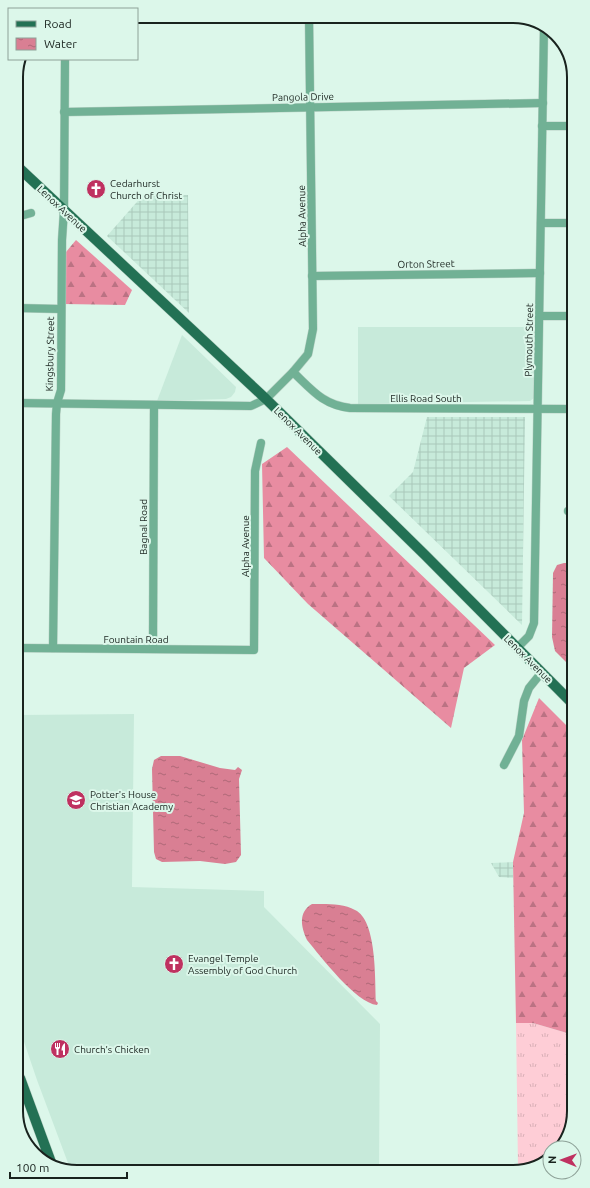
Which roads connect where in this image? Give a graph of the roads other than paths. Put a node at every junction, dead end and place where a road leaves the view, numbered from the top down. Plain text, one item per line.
1 (309, 23) edge
2 (547, 35) edge
3 (65, 60) edge
4 (543, 103) junction
5 (311, 106) junction
6 (64, 112) junction
7 (542, 126) junction
8 (567, 126) edge
9 (23, 172) edge
10 (64, 210) junction
11 (31, 213) dead end
12 (23, 215) edge
13 (541, 223) junction
14 (567, 223) edge
15 (540, 273) junction
16 (312, 276) junction
17 (23, 308) edge
18 (61, 309) junction
19 (539, 316) junction
20 (567, 316) edge
21 (293, 372) junction
22 (266, 399) junction
23 (23, 403) edge
24 (57, 403) junction
25 (154, 406) junction
26 (538, 408) junction
27 (567, 409) edge
28 (261, 443) dead end
29 (23, 648) edge
30 (54, 648) junction
31 (153, 648) junction
32 (517, 648) junction
33 (254, 650) joint
34 (542, 672) junction
35 (567, 698) edge
36 (504, 765) dead end
37 (23, 1086) edge
38 (49, 1157) edge

1 - 5 street, Alpha Avenue
2 - 4 street, Plymouth Street
3 - 6 street, Kingsbury Street
4 - 5 street, Pangola Drive
4 - 7 street, Plymouth Street
5 - 6 street, Pangola Drive
5 - 16 street, Alpha Avenue
6 - 10 street, Kingsbury Street
7 - 8 street
7 - 13 street, Plymouth Street
9 - 10 main road, Lenox Avenue
10 - 18 street, Kingsbury Street
10 - 22 main road, Lenox Avenue
11 - 12 street
13 - 14 street
13 - 15 street, Plymouth Street
15 - 16 street, Orton Street
15 - 19 street, Plymouth Street
16 - 21 street, Alpha Avenue
17 - 18 street
18 - 24 street, Kingsbury Street
19 - 20 street
19 - 26 street, Plymouth Street
21 - 22 street, Alpha Avenue
21 - 26 street, Ellis Road South
22 - 25 street
22 - 32 main road, Lenox Avenue
23 - 24 street
24 - 25 street
24 - 30 street, Kingsbury Street
25 - 31 street, Bagnal Road
26 - 27 street, Ellis Road South
26 - 32 street, Plymouth Street
28 - 33 street, Alpha Avenue
29 - 30 street, Fountain Road
30 - 31 street, Fountain Road
31 - 33 street, Fountain Road
32 - 34 main road, Lenox Avenue
34 - 35 main road, Lenox Avenue
34 - 36 street
37 - 38 main road

